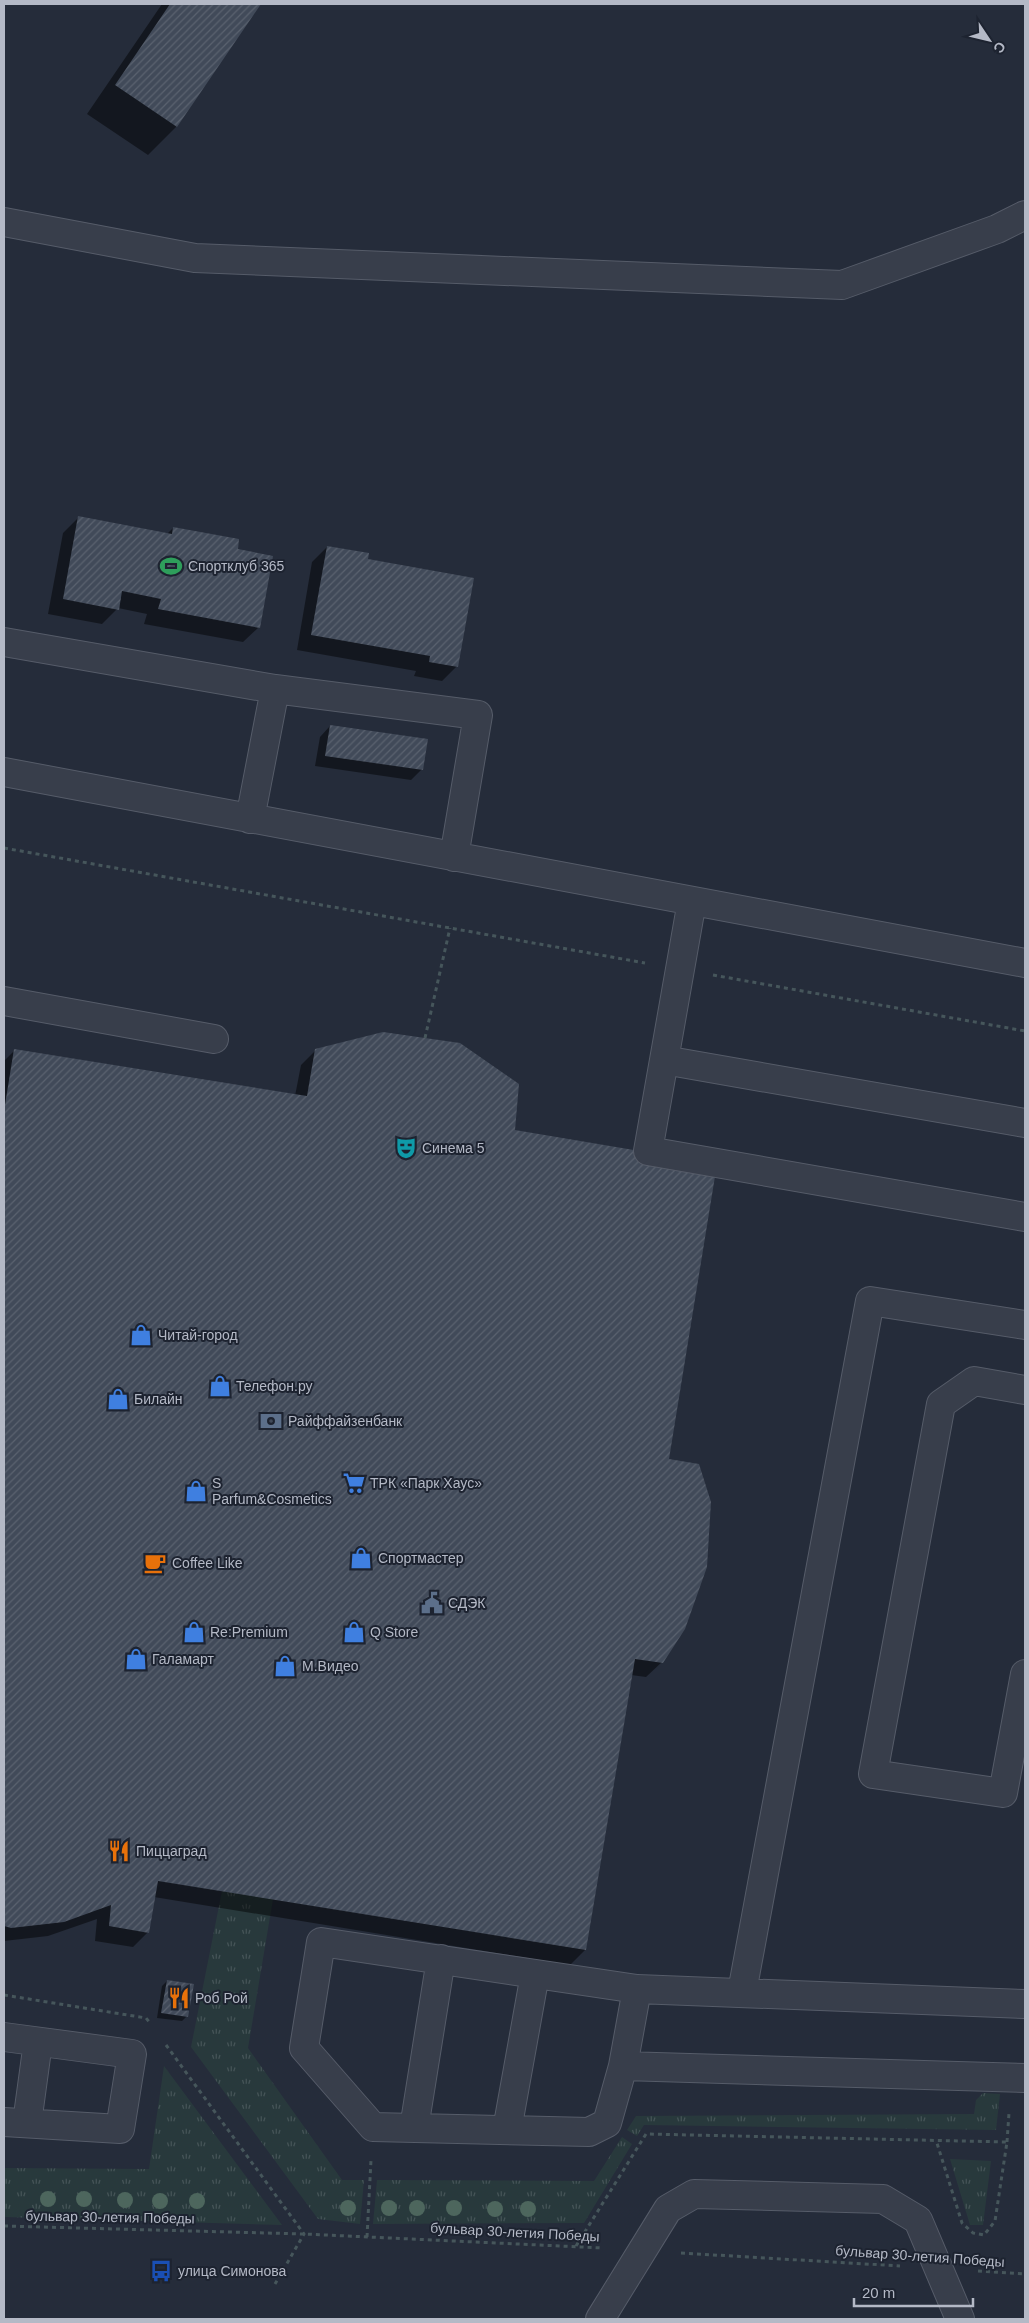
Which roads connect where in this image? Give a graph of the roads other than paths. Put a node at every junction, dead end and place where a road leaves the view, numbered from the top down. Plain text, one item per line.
1 (1025, 215) edge
2 (4, 222) edge
3 (4, 642) edge
4 (275, 688) junction
5 (4, 772) edge
6 (250, 818) junction
7 (454, 857) junction
8 (692, 901) junction
9 (1025, 963) edge
10 (4, 1001) edge
11 (214, 1039) dead end
12 (664, 1060) junction
13 (1025, 1123) edge
14 (1025, 1217) edge
15 (1025, 1325) edge
16 (1025, 1390) edge
17 (1025, 1674) edge
18 (1014, 1795) edge
19 (441, 1959) junction
20 (535, 1974) junction
21 (637, 1989) junction
22 (742, 1992) junction
23 (1025, 2004) edge
24 (4, 2037) edge
25 (38, 2042) junction
26 (623, 2066) junction
27 (1025, 2078) edge
28 (15, 2122) edge
29 (414, 2128) junction
30 (507, 2130) junction
31 (600, 2319) edge
32 (960, 2319) edge

1 - 2 street
3 - 4 street
4 - 6 street
4 - 7 street
5 - 6 street
6 - 7 street
7 - 8 street
8 - 9 street
8 - 12 street
10 - 11 street
12 - 13 street
12 - 14 street
15 - 22 street
16 - 18 street
17 - 18 street
19 - 20 street
19 - 29 street
19 - 29 street
20 - 21 street
20 - 30 street
21 - 22 street
21 - 26 street
22 - 23 street
24 - 25 street
25 - 28 street
25 - 28 street
26 - 27 street
26 - 30 street
29 - 30 street
31 - 32 street

